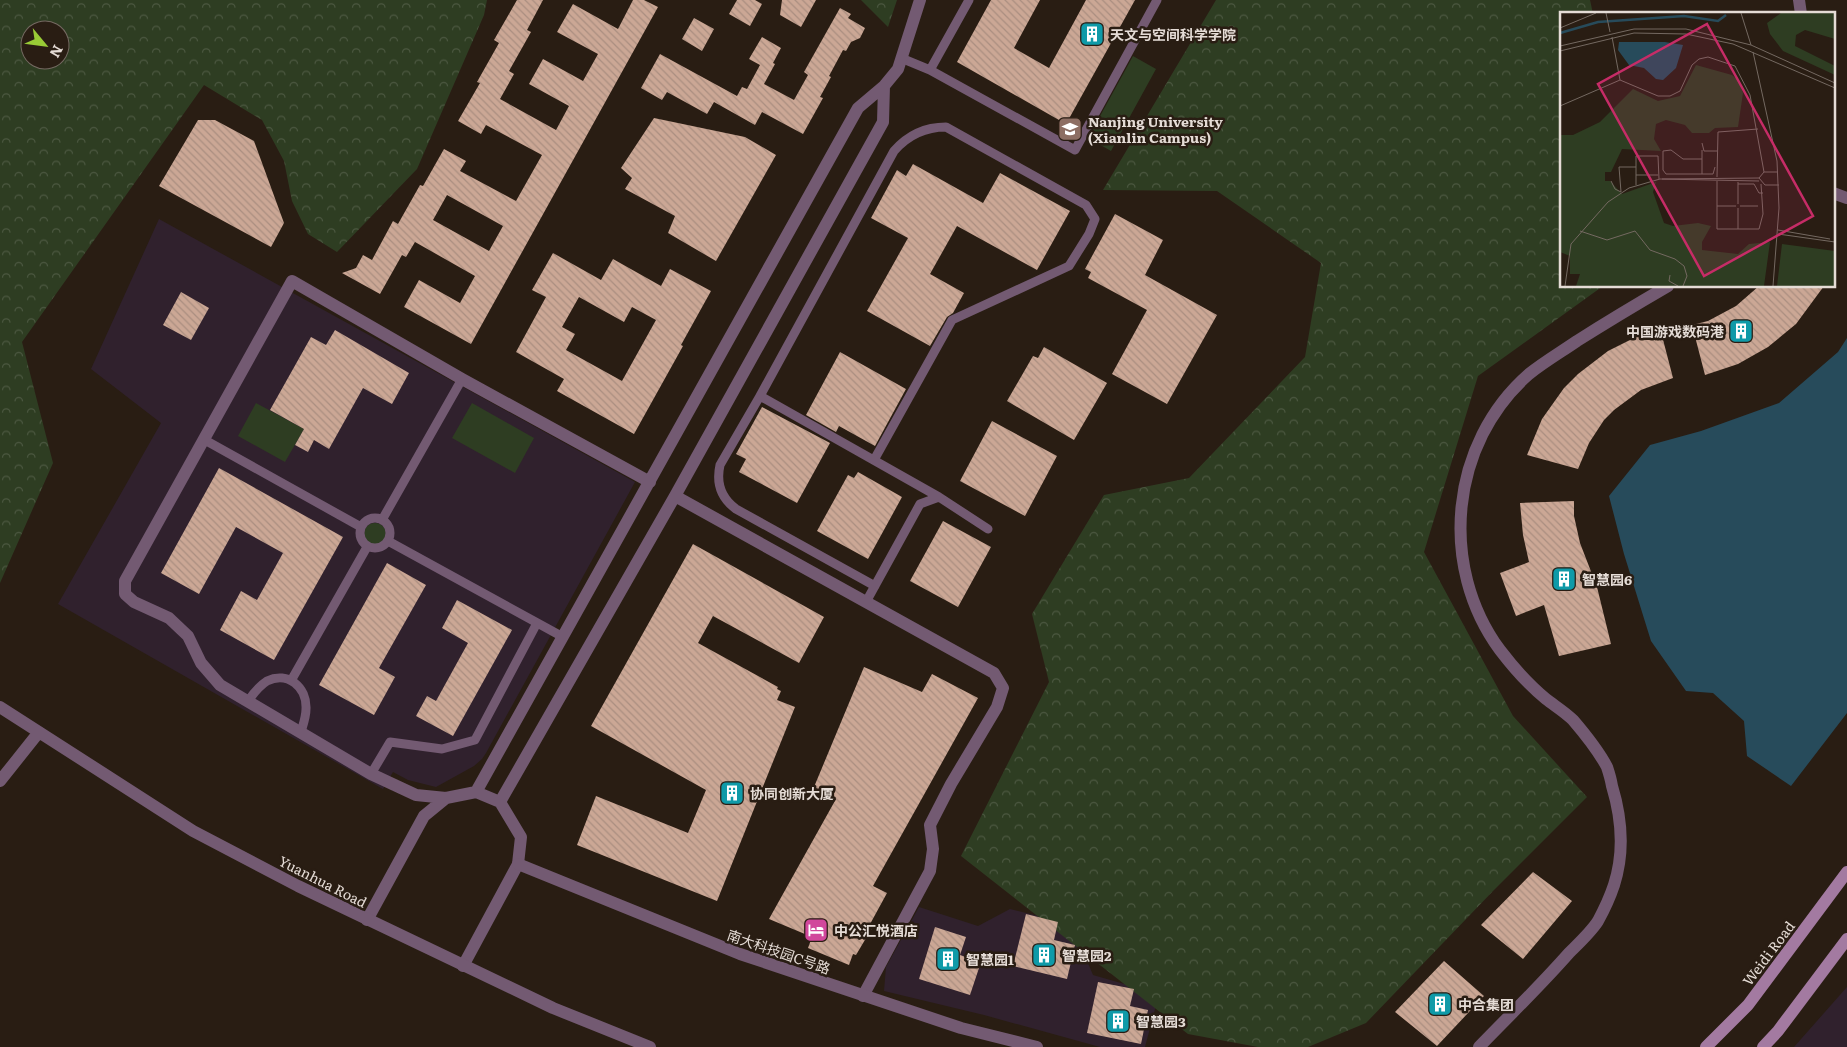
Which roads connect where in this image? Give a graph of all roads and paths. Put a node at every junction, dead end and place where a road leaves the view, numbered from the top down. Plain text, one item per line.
1 (920, 0) edge
2 (969, 0) edge
3 (1157, 0) edge
4 (899, 63) junction
5 (930, 70) junction
6 (884, 86) junction
7 (1834, 193) edge
8 (1847, 198) edge
9 (1665, 288) edge
10 (462, 379) junction
11 (760, 396) junction
12 (202, 439) junction
13 (874, 460) junction
14 (650, 482) junction
15 (674, 496) junction
16 (939, 496) junction
17 (382, 520) junction
18 (361, 527) junction
19 (988, 528) dead end
20 (388, 541) junction
21 (367, 547) junction
22 (875, 586) junction
23 (866, 602) junction
24 (537, 623) junction
25 (562, 637) junction
26 (292, 679) junction
27 (248, 701) junction
28 (2, 712) edge
29 (38, 732) junction
30 (301, 732) junction
31 (371, 774) junction
32 (0, 781) edge
33 (476, 792) junction
34 (446, 798) junction
35 (500, 802) junction
36 (518, 864) junction
37 (1847, 872) edge
38 (367, 920) junction
39 (1847, 939) edge
40 (463, 966) junction
41 (863, 996) junction
42 (650, 1047) edge
43 (1037, 1047) edge
44 (1479, 1047) edge
45 (1706, 1047) edge
46 (1762, 1047) edge

1 - 4 street
2 - 5 lane
3 - 5 lane
4 - 5 lane
4 - 6 street
6 - 14 street
6 - 15 street
7 - 8 street
9 - 44 street
10 - 12 street
10 - 14 street
10 - 17 lane
11 - 13 lane
11 - 13 lane
11 - 22 lane
12 - 18 lane
12 - 27 street
13 - 16 lane
14 - 25 street
15 - 23 street
15 - 35 street
16 - 19 lane
16 - 22 lane
17 - 18 lane
17 - 20 lane
18 - 21 lane
20 - 21 lane
20 - 24 lane
21 - 26 lane
22 - 23 lane
23 - 41 street
24 - 25 lane
24 - 31 lane
25 - 33 street
26 - 27 lane
26 - 30 lane
27 - 30 street
28 - 29 street, Yuanhua Road
29 - 32 street
29 - 38 street, Yuanhua Road
30 - 31 street
31 - 34 street
33 - 34 street
33 - 35 street
34 - 38 street
35 - 36 street
36 - 40 street
36 - 41 street, 南大科技园C号路
37 - 45 main road, Weidi Road
38 - 40 street, Yuanhua Road
39 - 46 main road
40 - 42 street, Yuanhua Road
41 - 43 street, 南大科技园C号路

